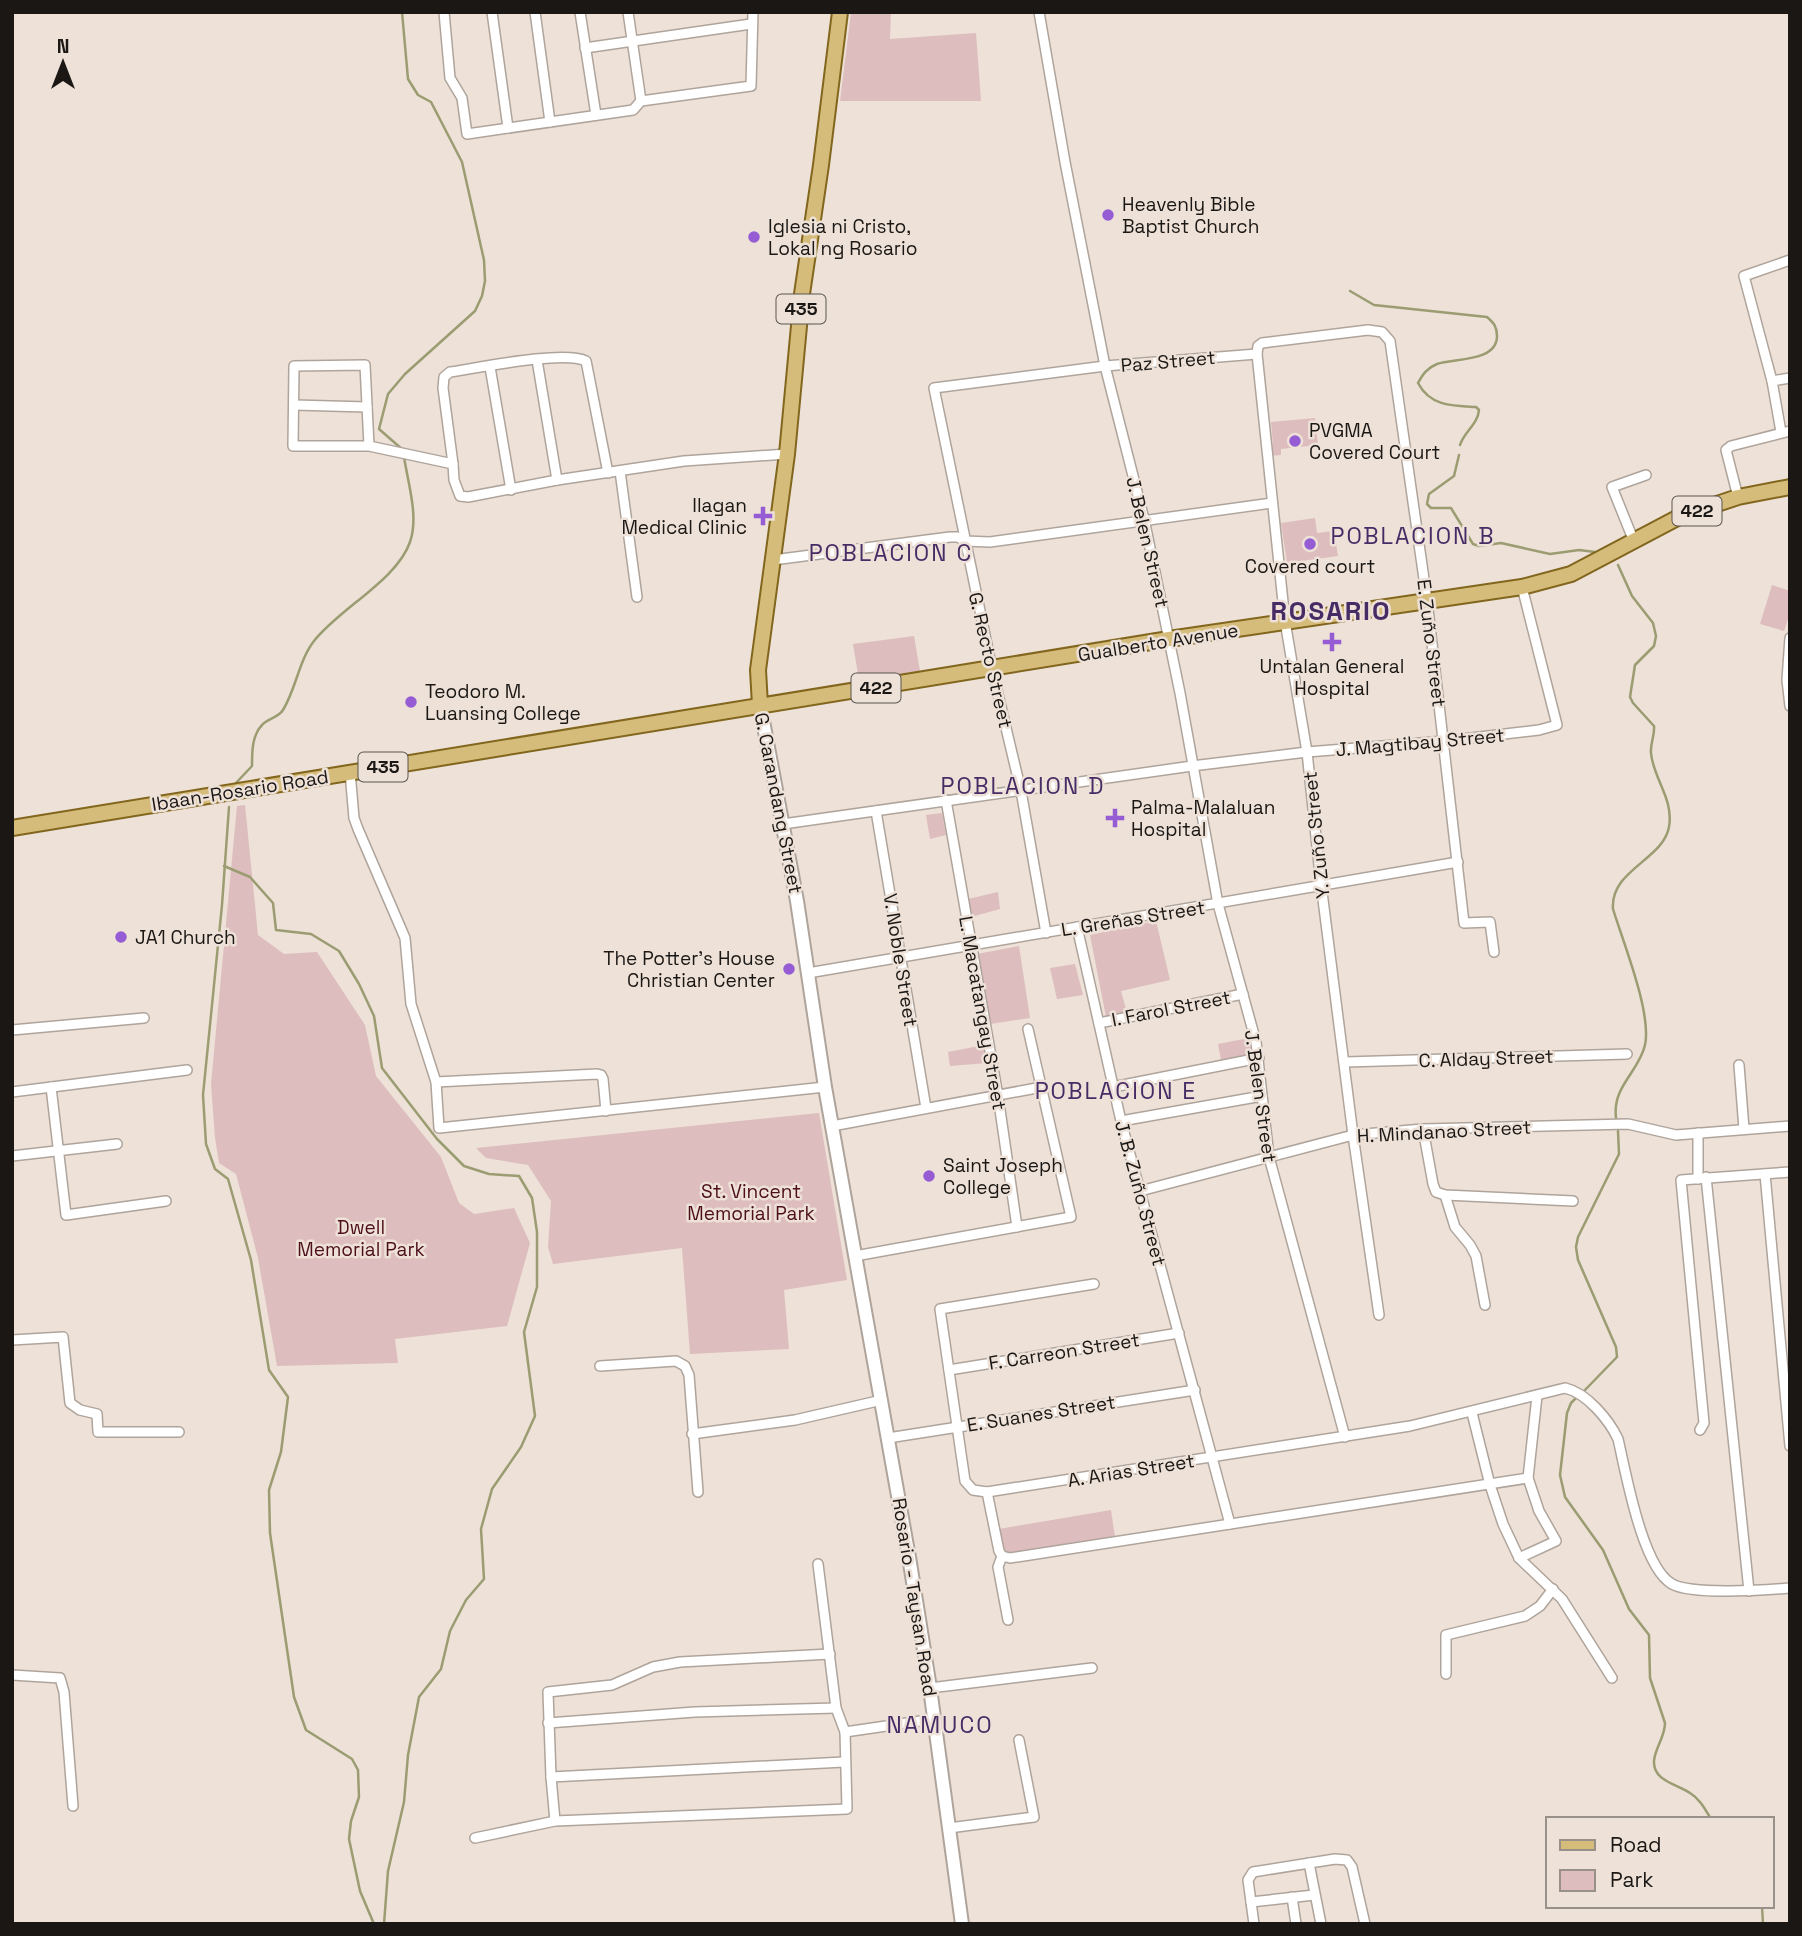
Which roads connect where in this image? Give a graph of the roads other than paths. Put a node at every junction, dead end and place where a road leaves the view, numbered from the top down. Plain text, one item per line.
1 (443, 12) edge
2 (492, 12) edge
3 (535, 12) edge
4 (580, 12) edge
5 (628, 12) edge
6 (753, 12) edge
7 (839, 12) edge
8 (1039, 12) edge
9 (751, 24) junction
10 (632, 41) junction
11 (585, 48) junction
12 (641, 101) junction
13 (596, 115) junction
14 (550, 122) junction
15 (508, 128) junction
16 (1790, 260) edge
17 (1390, 341) joint
18 (1257, 354) junction
19 (537, 360) junction
20 (1105, 366) junction
21 (491, 367) junction
22 (1790, 377) edge
23 (1772, 381) junction
24 (934, 388) joint
25 (294, 405) junction
26 (367, 407) junction
27 (1786, 431) edge
28 (369, 446) junction
29 (788, 454) junction
30 (453, 464) junction
31 (620, 471) junction
32 (608, 473) junction
33 (1646, 475) dead end
34 (557, 480) junction
35 (1790, 487) edge
36 (511, 490) junction
37 (1738, 497) junction
38 (1272, 503) junction
39 (1144, 519) junction
40 (1633, 540) junction
41 (965, 541) junction
42 (773, 560) junction
43 (1522, 587) junction
44 (637, 597) dead end
45 (1427, 600) junction
46 (1285, 621) junction
47 (1790, 638) edge
48 (1169, 639) junction
49 (992, 669) junction
50 (1789, 702) edge
51 (760, 705) junction
52 (551, 740) joint
53 (1445, 741) junction
54 (1307, 752) junction
55 (1192, 766) junction
56 (350, 772) junction
57 (1021, 791) junction
58 (946, 800) junction
59 (876, 811) junction
60 (783, 824) junction
61 (12, 828) edge
62 (1458, 862) junction
63 (1321, 884) junction
64 (1218, 904) junction
65 (1077, 927) junction
66 (1046, 933) junction
67 (971, 947) junction
68 (1494, 952) dead end
69 (900, 959) junction
70 (808, 973) junction
71 (1243, 994) junction
72 (144, 1018) dead end
73 (1099, 1023) junction
74 (1028, 1028) dead end
75 (12, 1030) edge
76 (1627, 1054) dead end
77 (1259, 1059) junction
78 (1345, 1062) junction
79 (1739, 1065) dead end
80 (187, 1070) dead end
81 (436, 1082) junction
82 (51, 1087) junction
83 (825, 1087) junction
84 (1042, 1087) junction
85 (1113, 1087) junction
86 (12, 1091) edge
87 (998, 1096) junction
88 (1262, 1096) junction
89 (926, 1108) junction
90 (606, 1111) junction
91 (1121, 1121) junction
92 (832, 1126) junction
93 (1790, 1126) edge
94 (1423, 1129) junction
95 (1744, 1129) junction
96 (1698, 1133) junction
97 (1353, 1135) junction
98 (117, 1144) dead end
99 (57, 1150) junction
100 (12, 1156) edge
101 (1269, 1157) junction
102 (1790, 1171) edge
103 (1765, 1174) junction
104 (1702, 1178) junction
105 (1140, 1191) junction
106 (1445, 1195) junction
107 (166, 1201) dead end
108 (1573, 1201) dead end
109 (1017, 1227) junction
110 (855, 1256) junction
111 (1094, 1283) dead end
112 (1485, 1305) dead end
113 (1379, 1315) dead end
114 (1179, 1333) junction
115 (12, 1340) edge
116 (600, 1366) dead end
117 (949, 1370) junction
118 (1195, 1390) junction
119 (1537, 1396) junction
120 (881, 1400) junction
121 (1472, 1413) junction
122 (957, 1426) junction
123 (1700, 1430) dead end
124 (179, 1432) dead end
125 (692, 1434) junction
126 (1345, 1437) junction
127 (888, 1438) junction
128 (1790, 1446) edge
129 (1213, 1457) junction
130 (1528, 1478) junction
131 (1490, 1485) junction
132 (698, 1492) dead end
133 (987, 1492) junction
134 (1230, 1524) junction
135 (1002, 1556) junction
136 (1519, 1558) junction
137 (818, 1564) dead end
138 (1790, 1588) edge
139 (1553, 1589) junction
140 (1749, 1591) junction
141 (1008, 1620) dead end
142 (830, 1654) junction
143 (1092, 1668) dead end
144 (1446, 1674) dead end
145 (12, 1675) edge
146 (1612, 1678) dead end
147 (930, 1688) junction
148 (836, 1707) junction
149 (934, 1719) junction
150 (548, 1723) junction
151 (845, 1732) junction
152 (1019, 1740) dead end
153 (844, 1762) junction
154 (551, 1777) junction
155 (73, 1806) dead end
156 (555, 1821) junction
157 (949, 1828) junction
158 (475, 1838) dead end
159 (1309, 1863) junction
160 (1314, 1895) junction
161 (1292, 1897) junction
162 (1251, 1902) junction
163 (962, 1924) edge
164 (1254, 1924) edge
165 (1296, 1924) edge
166 (1321, 1924) edge
167 (1365, 1924) edge

1 - 15 street
2 - 15 street
3 - 14 street
4 - 11 street
5 - 10 street
6 - 9 street
7 - 29 main road, G. Carandang Street / 435
8 - 20 street, J. Belen Street
9 - 10 street
9 - 12 street
10 - 11 street
10 - 12 street
11 - 13 street
12 - 13 street
13 - 14 street
14 - 15 street
16 - 23 street
17 - 18 street, Paz Street
17 - 45 street, E. Zuño Street
18 - 20 street, Paz Street
18 - 38 street, Y. Zuño Street
19 - 21 street
19 - 32 street
19 - 34 street
20 - 24 street, Paz Street
20 - 39 street, J. Belen Street
21 - 30 street
21 - 36 street
22 - 23 street
23 - 27 street
24 - 41 street, G. Recto Street
25 - 26 street
25 - 26 street
25 - 28 street
26 - 28 street
27 - 37 street
28 - 30 street
29 - 31 street
29 - 42 main road, G. Carandang Street / 435
30 - 36 street
31 - 32 street
31 - 44 street
32 - 34 street
33 - 40 street
34 - 36 street
35 - 37 main road, Gualberto Avenue / 422
37 - 40 main road, Gualberto Avenue / 422
38 - 39 street
38 - 46 street, Y. Zuño Street
39 - 41 street
39 - 48 street, J. Belen Street
40 - 43 main road, Gualberto Avenue / 422
41 - 42 street
41 - 49 street, G. Recto Street
42 - 51 main road, G. Carandang Street / 435
43 - 45 main road, Gualberto Avenue / 422
43 - 53 street, J. Magtibay Street
45 - 46 main road, Gualberto Avenue / 422
45 - 53 street, E. Zuño Street
46 - 48 main road, Gualberto Avenue / 422
46 - 54 street, Y. Zuño Street
47 - 50 street
48 - 49 main road, Gualberto Avenue / 422
48 - 55 street, J. Belen Street
49 - 51 main road, Gualberto Avenue / 422
49 - 57 street, G. Recto Street
51 - 52 main road, Gualberto Avenue / 435
51 - 60 main road, G. Carandang Street
52 - 56 main road, Ibaan-Rosario Road / 435
53 - 54 street, J. Magtibay Street
53 - 62 street, E. Zuño Street
54 - 55 street, J. Magtibay Street
54 - 63 street, Y. Zuño Street
55 - 57 street, J. Magtibay Street
55 - 64 street, J. Belen Street
56 - 61 main road, Ibaan-Rosario Road / 435
56 - 81 street
57 - 58 street, J. Magtibay Street
57 - 66 street, G. Recto Street
58 - 59 street, J. Magtibay Street
58 - 67 street, L. Macatangay Street
59 - 60 street, J. Magtibay Street
59 - 69 street, V. Noble Street
60 - 70 main road, G. Carandang Street
62 - 63 street, L. Greñas Street
62 - 68 street, E. Zuño Street
63 - 64 street, L. Greñas Street
63 - 78 street, Y. Zuño Street
64 - 65 street, L. Greñas Street
64 - 71 street, J. Belen Street
65 - 66 street, L. Greñas Street
65 - 73 street, J. B. Zuño Street
66 - 67 street, L. Greñas Street
67 - 69 street, L. Greñas Street
67 - 87 street, L. Macatangay Street
69 - 70 street, L. Greñas Street
69 - 89 street, V. Noble Street
70 - 83 main road, G. Carandang Street
71 - 73 street, I. Farol Street
71 - 77 street, J. Belen Street
72 - 75 street
73 - 85 street, J. B. Zuño Street
74 - 84 street
76 - 78 street, C. Alday Street
77 - 85 street
77 - 88 street, J. Belen Street
78 - 97 street, Y. Zuño Street
79 - 95 street
80 - 82 street
81 - 90 street
81 - 90 street
82 - 86 street
82 - 99 street
83 - 90 street
83 - 92 main road, G. Carandang Street
84 - 87 street
84 - 109 street
85 - 91 street, J. B. Zuño Street
87 - 89 street
87 - 109 street, L. Macatangay Street
88 - 91 street
88 - 101 street, J. Belen Street
89 - 92 street
91 - 105 street, J. B. Zuño Street
92 - 110 main road, G. Carandang Street
93 - 95 street, H. Mindanao Street
94 - 96 street, H. Mindanao Street
94 - 97 street, H. Mindanao Street
94 - 106 street
95 - 96 street, H. Mindanao Street
96 - 104 street
97 - 101 street, H. Mindanao Street
97 - 113 street, Y. Zuño Street
98 - 99 street
99 - 100 street
99 - 107 street
101 - 105 street, H. Mindanao Street
101 - 126 street, J. Belen Street
102 - 103 street
103 - 104 street
103 - 128 street
104 - 123 street
104 - 140 street
105 - 114 street, J. B. Zuño Street
106 - 108 street
106 - 112 street
109 - 110 street
110 - 120 main road, G. Carandang Street
111 - 117 street
114 - 117 street, F. Carreon Street
114 - 118 street, J. B. Zuño Street
115 - 124 street
116 - 125 street
117 - 122 street
118 - 122 street, E. Suanes Street
118 - 129 street, J. B. Zuño Street
119 - 121 street, A. Arias Street
119 - 130 street
119 - 140 street, A. Arias Street
120 - 125 street
120 - 127 main road, G. Carandang Street
121 - 126 street, A. Arias Street
121 - 131 street
122 - 127 street, E. Suanes Street
122 - 133 street
125 - 132 street
126 - 129 street, A. Arias Street
127 - 147 main road, Rosario - Taysan Road
129 - 133 street, A. Arias Street
129 - 134 street, J. B. Zuño Street
130 - 131 street
130 - 136 street
131 - 134 street
131 - 136 street
133 - 135 street
134 - 135 street
135 - 141 street
136 - 139 street
137 - 142 street
138 - 140 street
139 - 144 street
139 - 146 street
142 - 148 street
142 - 150 street
143 - 147 street
145 - 155 street
147 - 149 main road, Rosario - Taysan Road
148 - 150 street
148 - 151 street
149 - 151 street
149 - 157 main road, Rosario - Taysan Road
150 - 154 street
151 - 153 street
152 - 157 street
153 - 154 street
153 - 156 street
154 - 156 street
156 - 158 street
157 - 163 main road, Rosario - Taysan Road
159 - 160 street
159 - 162 street
159 - 167 street
160 - 161 street
160 - 166 street
161 - 162 street
161 - 165 street
162 - 164 street

